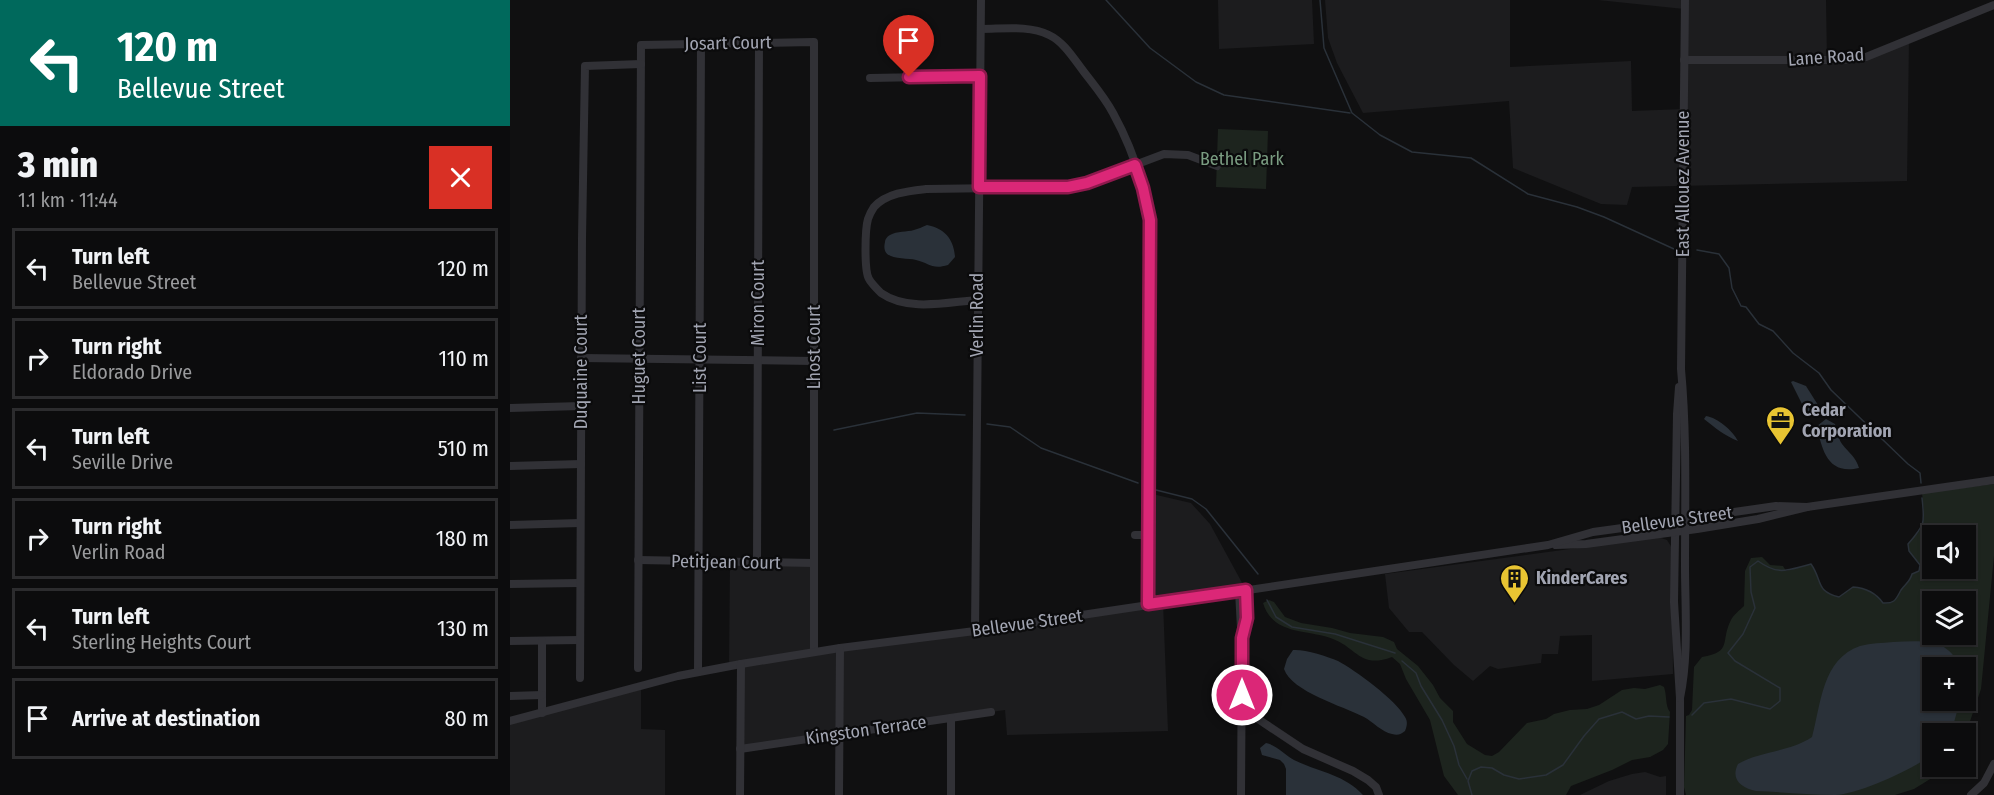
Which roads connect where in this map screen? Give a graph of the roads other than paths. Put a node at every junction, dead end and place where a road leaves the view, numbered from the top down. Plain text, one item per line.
1 (981, 0) edge
2 (1685, 0) edge
3 (1994, 4) edge
4 (981, 29) junction
5 (814, 42) joint
6 (759, 43) junction
7 (700, 44) junction
8 (641, 45) joint
9 (1684, 60) junction
10 (641, 64) junction
11 (980, 76) junction
12 (870, 78) dead end
13 (1135, 165) junction
14 (1216, 166) dead end
15 (979, 187) junction
16 (977, 300) junction
17 (581, 358) junction
18 (639, 358) junction
19 (699, 359) junction
20 (758, 360) junction
21 (814, 361) junction
22 (1681, 369) junction
23 (581, 406) junction
24 (510, 408) edge
25 (581, 464) junction
26 (510, 466) edge
27 (1994, 480) edge
28 (1807, 507) junction
29 (1687, 519) junction
30 (1675, 520) junction
31 (580, 523) junction
32 (510, 525) edge
33 (1687, 530) junction
34 (1674, 531) junction
35 (1135, 535) dead end
36 (1148, 536) junction
37 (1548, 545) junction
38 (638, 560) junction
39 (699, 561) junction
40 (757, 562) junction
41 (814, 563) junction
42 (580, 583) junction
43 (510, 584) edge
44 (1242, 590) junction
45 (1148, 604) junction
46 (975, 631) junction
47 (580, 640) junction
48 (510, 641) edge
49 (542, 641) junction
50 (840, 648) junction
51 (814, 652) junction
52 (741, 664) junction
53 (638, 668) dead end
54 (699, 672) junction
55 (580, 678) dead end
56 (542, 695) junction
57 (510, 696) edge
58 (1680, 698) junction
59 (991, 712) dead end
60 (542, 713) junction
61 (1242, 714) junction
62 (951, 718) junction
63 (510, 721) edge
64 (840, 734) junction
65 (740, 749) junction
66 (1994, 764) edge
67 (740, 795) edge
68 (839, 795) edge
69 (951, 795) edge
70 (1241, 795) edge
71 (1379, 795) edge
72 (1680, 795) edge
73 (1971, 795) edge

1 - 4 street, Verlin Road
2 - 9 street, East Allouez Avenue
3 - 9 street, Lane Road
4 - 11 street, Verlin Road
4 - 13 street
5 - 6 street, Josart Court
5 - 21 street, Lhost Court
6 - 7 street, Josart Court
6 - 20 street, Miron Court
7 - 8 street, Josart Court
7 - 19 street, List Court
8 - 10 street, Huguet Court
9 - 22 street, East Allouez Avenue
10 - 17 street, Duquaine Court
10 - 18 street, Huguet Court
11 - 12 street
11 - 15 street, Verlin Road
13 - 14 street
13 - 15 street
13 - 36 street
15 - 16 street, Verlin Road
15 - 16 street
16 - 46 street, Verlin Road
17 - 18 street
17 - 23 street, Duquaine Court
18 - 19 street
18 - 38 street, Huguet Court
19 - 20 street
19 - 39 street, List Court
20 - 21 street
20 - 40 street, Miron Court
21 - 41 street, Lhost Court
22 - 29 street, East Allouez Avenue
22 - 30 street, East Allouez Avenue
23 - 24 street
23 - 25 street, Duquaine Court
25 - 26 street
25 - 31 street, Duquaine Court
27 - 28 street, Bellevue Street
28 - 29 street, Bellevue Street
28 - 33 street, Bellevue Street
29 - 30 street, Bellevue Street
29 - 33 street, East Allouez Avenue
30 - 34 street, East Allouez Avenue
30 - 37 street, Bellevue Street
31 - 32 street
31 - 42 street, Duquaine Court
33 - 34 street, Bellevue Street
33 - 58 street, East Allouez Avenue
34 - 37 street, Bellevue Street
34 - 58 street, East Allouez Avenue
35 - 36 street
36 - 45 street
37 - 44 street, Bellevue Street
38 - 39 street, Petitjean Court
38 - 53 street, Huguet Court
39 - 40 street, Petitjean Court
39 - 54 street, List Court
40 - 41 street, Petitjean Court
41 - 51 street, Lhost Court
42 - 43 street
42 - 47 street, Duquaine Court
44 - 45 street, Bellevue Street
44 - 61 street
45 - 46 street, Bellevue Street
46 - 50 street, Bellevue Street
47 - 49 street
47 - 55 street, Duquaine Court
48 - 49 street
49 - 56 street
50 - 51 street, Bellevue Street
50 - 64 street
51 - 52 street, Bellevue Street
52 - 54 street, Bellevue Street
52 - 65 street
54 - 60 street, Bellevue Street
56 - 57 street
56 - 60 street
58 - 72 street, East Allouez Avenue
59 - 62 street, Kingston Terrace
60 - 63 street, Bellevue Street
61 - 70 street
61 - 71 street
62 - 64 street, Kingston Terrace
62 - 69 street
64 - 65 street, Kingston Terrace
64 - 68 street
65 - 67 street
66 - 73 street

